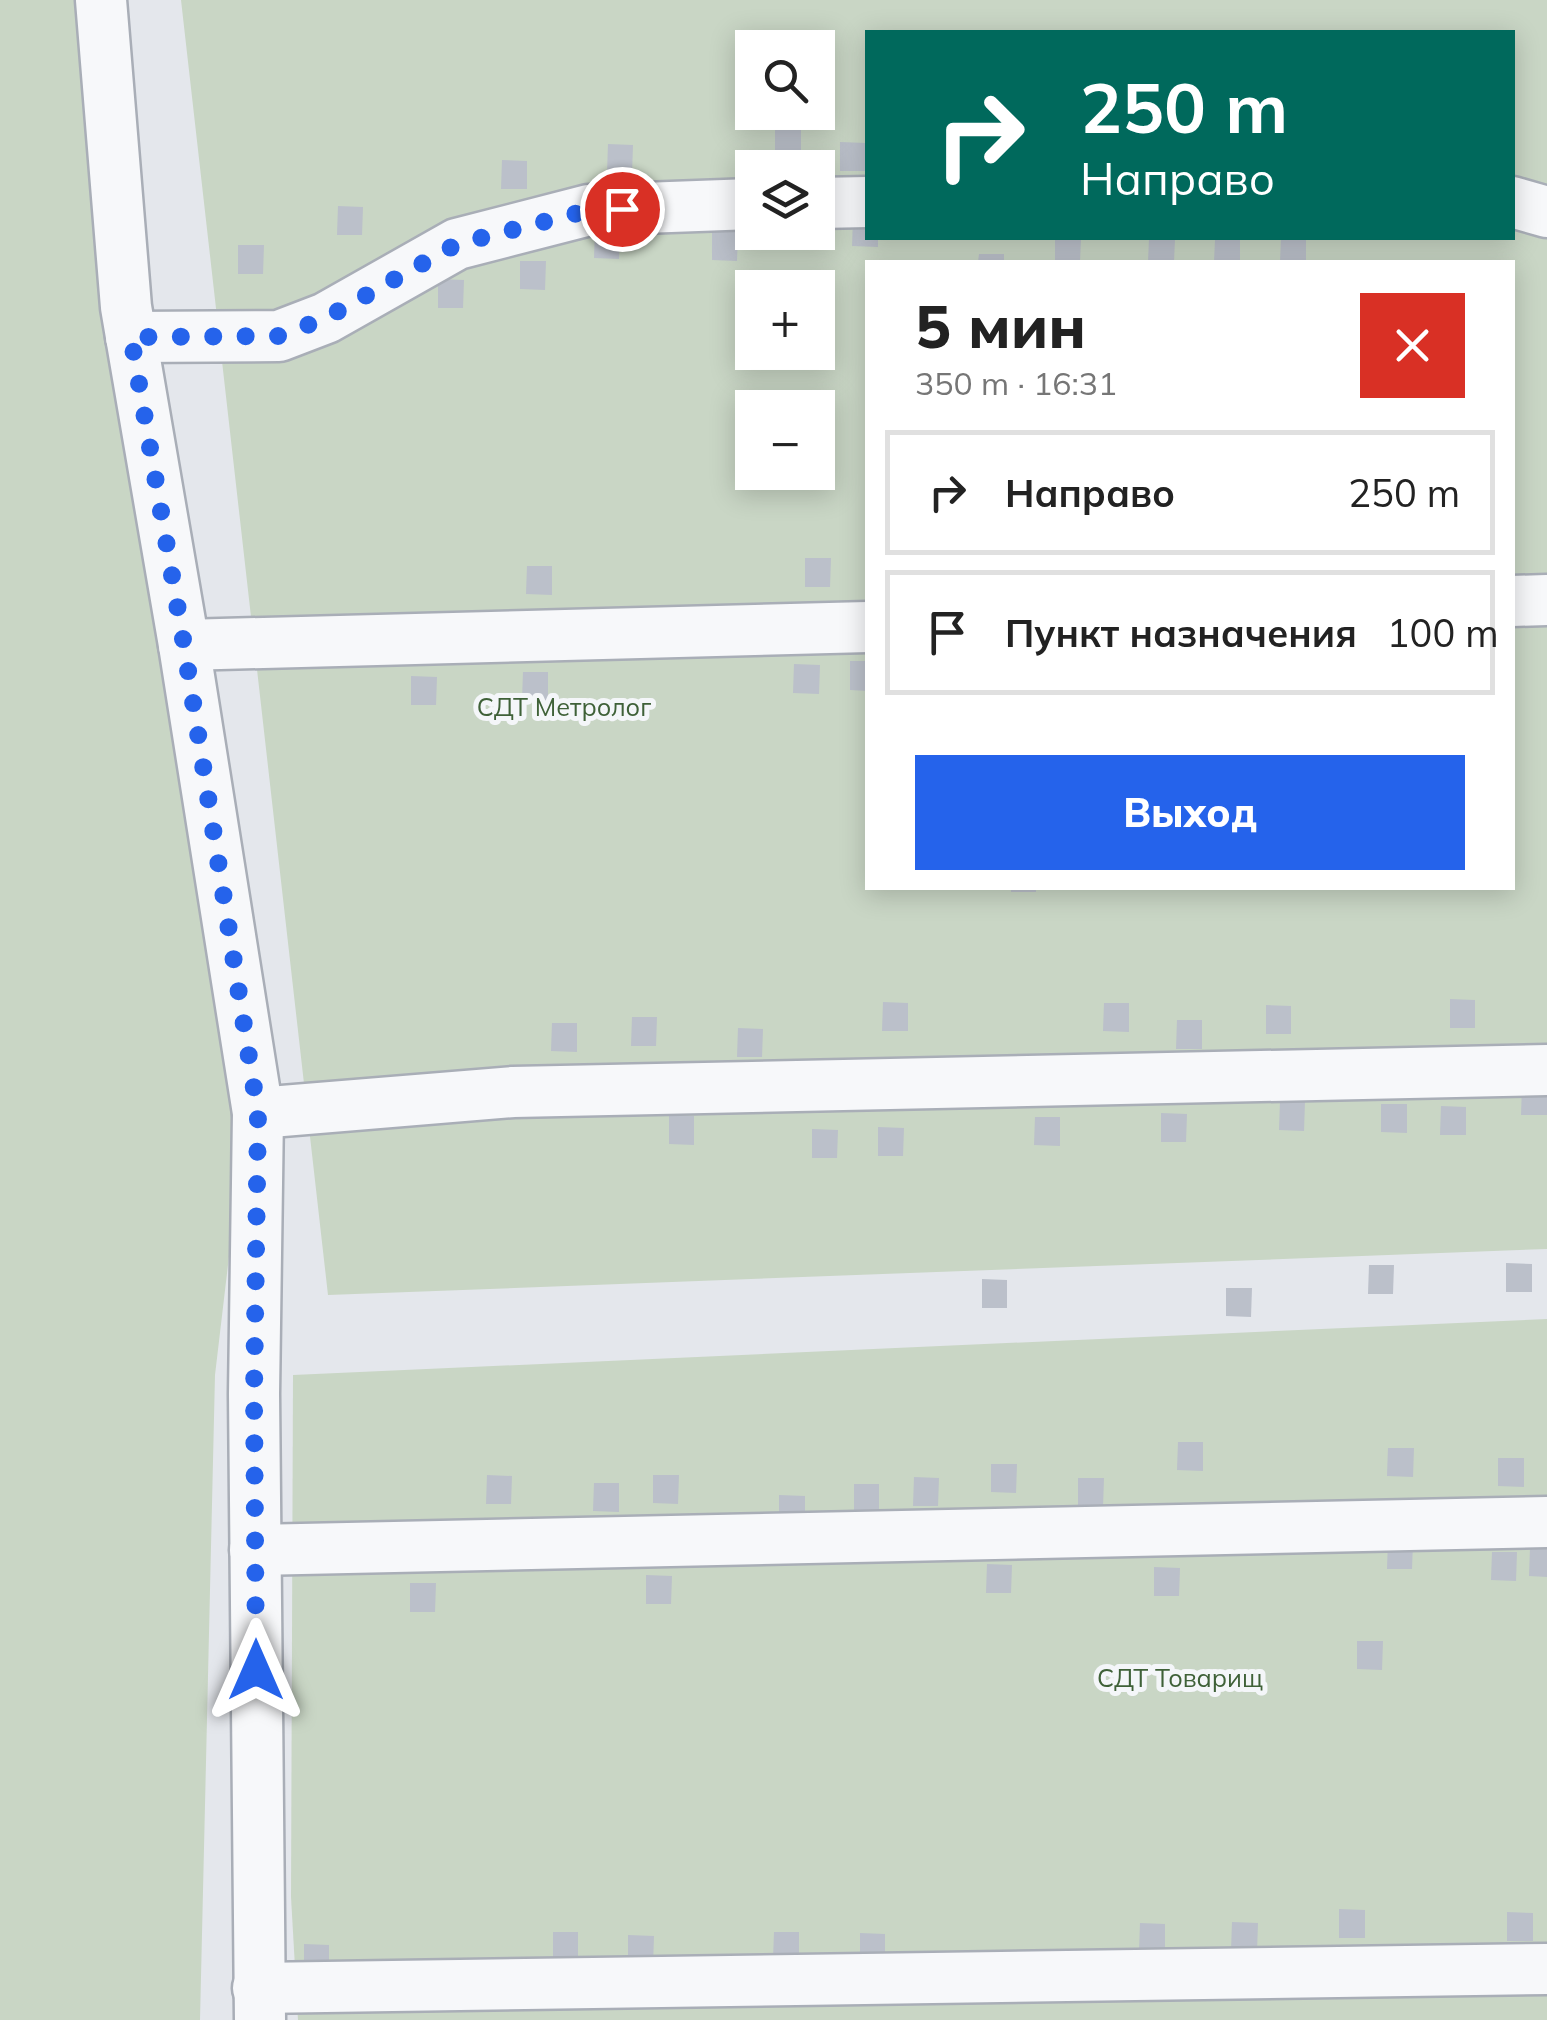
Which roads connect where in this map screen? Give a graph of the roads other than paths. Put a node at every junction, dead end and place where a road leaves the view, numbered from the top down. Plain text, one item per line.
1 (101, 0) edge
2 (865, 202) edge
3 (835, 203) edge
4 (1515, 203) edge
5 (735, 205) edge
6 (1547, 212) edge
7 (131, 337) junction
8 (1547, 600) edge
9 (1515, 601) edge
10 (865, 627) edge
11 (184, 645) junction
12 (1547, 1070) edge
13 (258, 1114) junction
14 (1547, 1522) edge
15 (256, 1550) junction
16 (1547, 1969) edge
17 (260, 2004) edge

1 - 7 street
2 - 3 street
4 - 6 street
5 - 7 street
7 - 11 street
8 - 9 street
10 - 11 street
11 - 13 street
12 - 13 street
13 - 15 street
14 - 15 street
15 - 17 street
16 - 17 street

